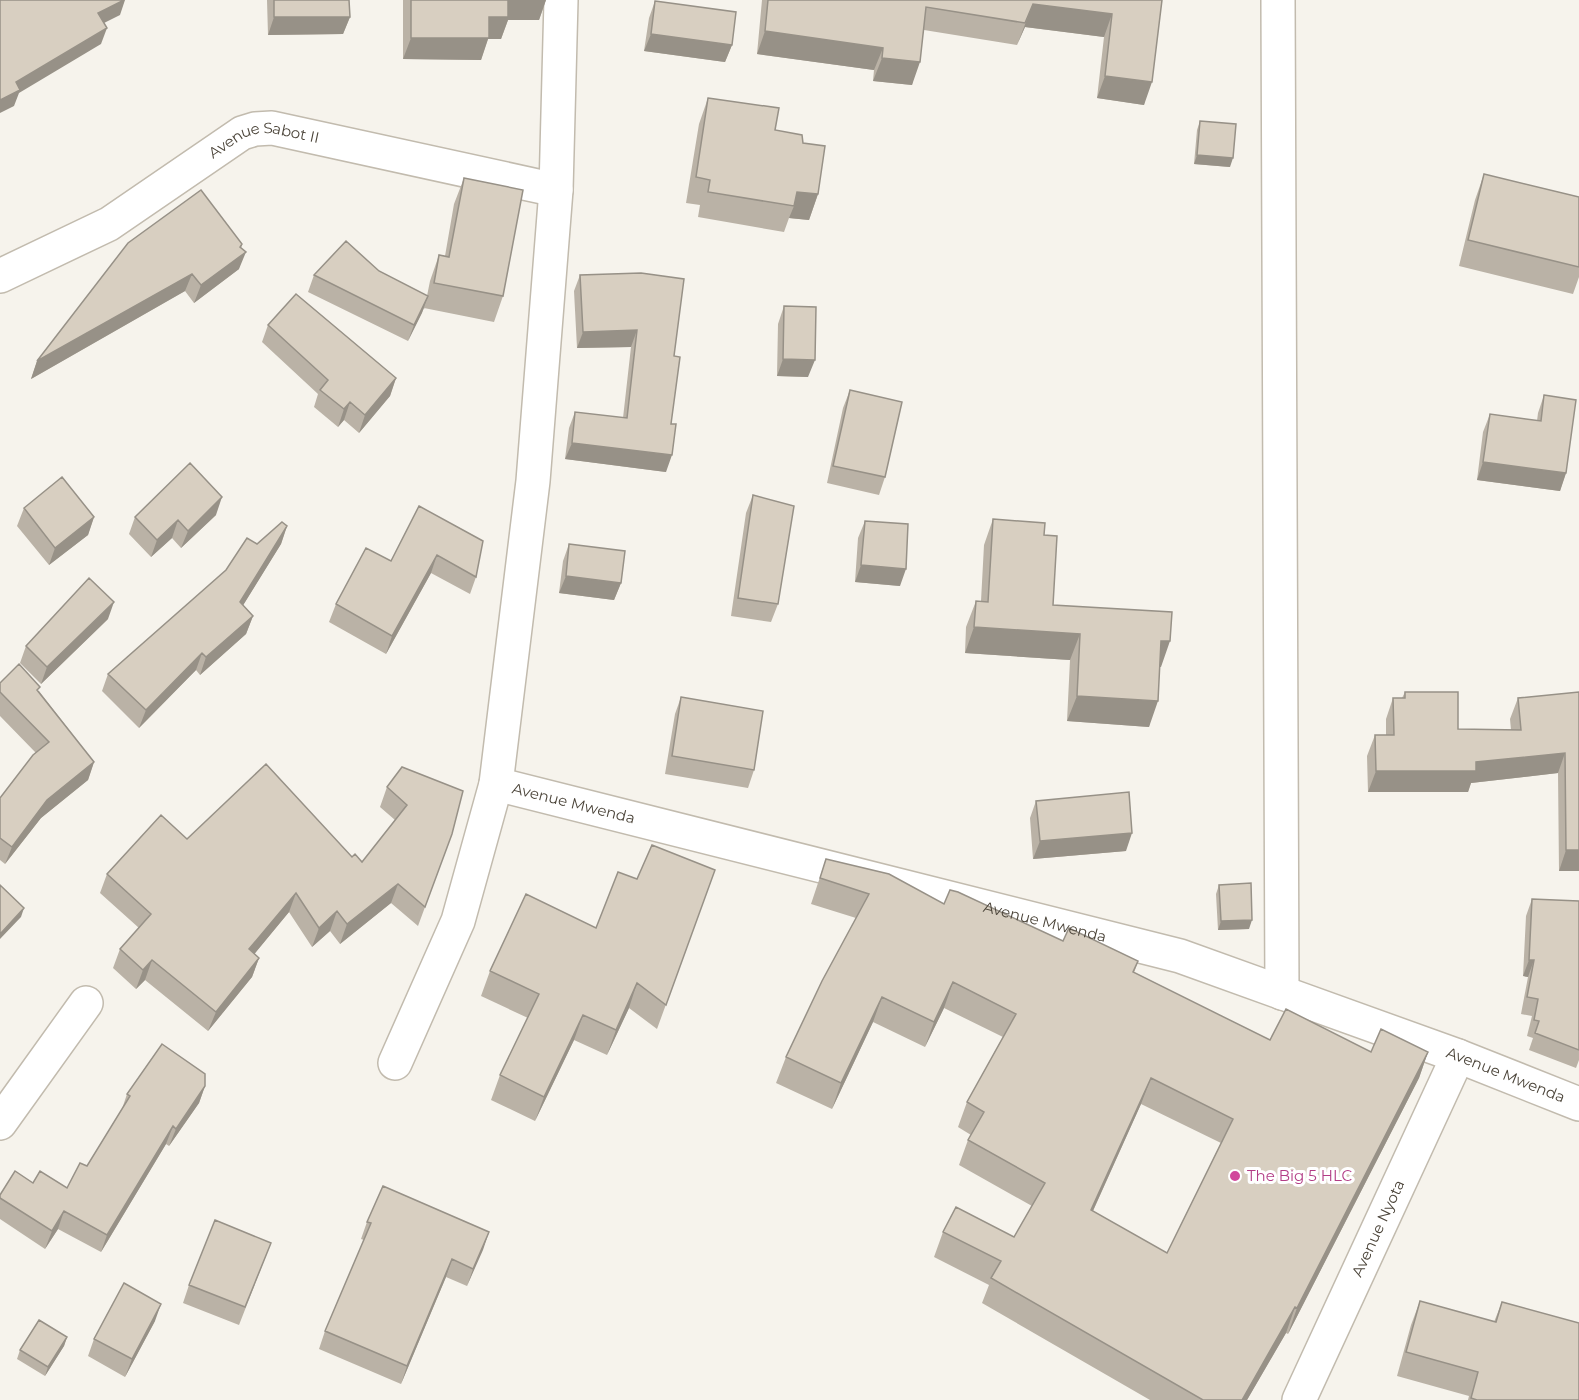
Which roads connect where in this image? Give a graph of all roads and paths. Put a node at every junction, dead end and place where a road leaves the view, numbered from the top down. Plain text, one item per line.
1 (561, 0) edge
2 (1278, 0) edge
3 (556, 190) junction
4 (0, 276) edge
5 (496, 784) junction
6 (1282, 993) junction
7 (86, 1003) dead end
8 (1458, 1056) junction
9 (395, 1063) dead end
10 (1579, 1104) edge
11 (0, 1123) edge
12 (1299, 1400) edge

1 - 3 street
2 - 6 street
3 - 4 street, Avenue Sabot II
3 - 5 street
5 - 6 street, Avenue Mwenda
5 - 9 street
6 - 8 street, Avenue Mwenda
7 - 11 street
8 - 10 street, Avenue Mwenda
8 - 12 street, Avenue Nyota

